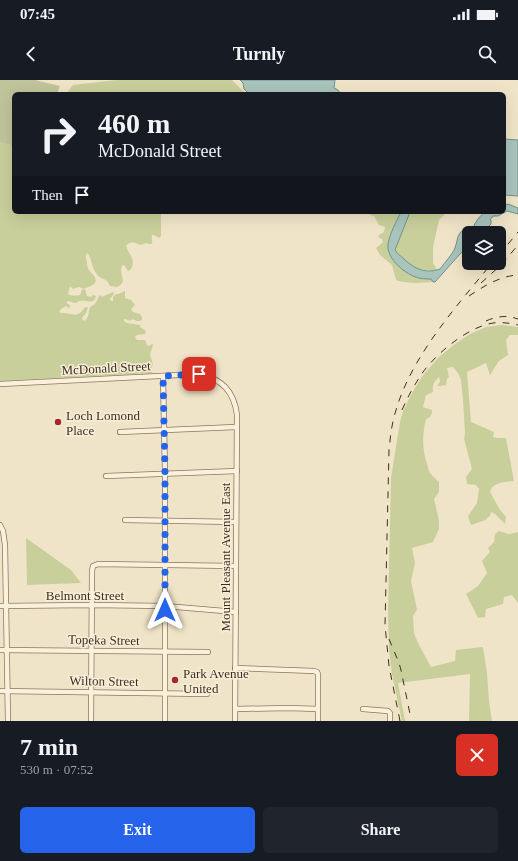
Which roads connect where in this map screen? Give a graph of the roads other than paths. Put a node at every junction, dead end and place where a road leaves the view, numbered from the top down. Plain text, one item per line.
1 (163, 376) junction
2 (0, 384) edge
3 (231, 394) joint
4 (236, 427) junction
5 (164, 430) junction
6 (120, 432) dead end
7 (237, 470) junction
8 (165, 473) junction
9 (106, 476) dead end
10 (125, 520) dead end
11 (165, 521) junction
12 (236, 522) junction
13 (0, 525) edge
14 (165, 565) junction
15 (236, 566) junction
16 (0, 606) edge
17 (6, 606) junction
18 (92, 606) junction
19 (165, 606) junction
20 (236, 612) junction
21 (6, 649) junction
22 (0, 650) edge
23 (92, 650) junction
24 (166, 652) junction
25 (208, 652) dead end
26 (235, 668) junction
27 (0, 691) edge
28 (7, 691) junction
29 (92, 692) junction
30 (166, 693) junction
31 (207, 694) dead end
32 (235, 709) junction
33 (318, 709) junction
34 (363, 709) dead end
35 (8, 721) edge
36 (91, 721) edge
37 (165, 721) edge
38 (235, 721) edge
39 (318, 721) edge
40 (390, 721) edge

1 - 2 street, McDonald Street
1 - 3 street, McDonald Street
1 - 5 street
3 - 4 street, Mount Pleasant Avenue East
4 - 5 street
4 - 7 street, Mount Pleasant Avenue East
5 - 6 street
5 - 8 street
7 - 8 street
7 - 12 street, Mount Pleasant Avenue East
8 - 9 street
8 - 11 street
10 - 11 street
11 - 12 street
11 - 14 street
12 - 15 street, Mount Pleasant Avenue East
13 - 17 street
14 - 15 street
14 - 18 street
14 - 19 street
15 - 20 street, Mount Pleasant Avenue East
16 - 17 street, Belmont Street
17 - 18 street, Belmont Street
17 - 21 street
18 - 19 street, Belmont Street
18 - 23 street
19 - 20 street, Belmont Street
19 - 24 street
20 - 26 street, Mount Pleasant Avenue East
21 - 22 street, Topeka Street
21 - 23 street, Topeka Street
21 - 28 street
23 - 24 street, Topeka Street
23 - 29 street
24 - 25 street, Topeka Street
24 - 30 street
26 - 32 street, Mount Pleasant Avenue East
26 - 33 street
27 - 28 street, Wilton Street
28 - 29 street, Wilton Street
28 - 35 street
29 - 30 street, Wilton Street
29 - 36 street
30 - 31 street, Wilton Street
30 - 37 street
32 - 33 street
32 - 38 street, Mount Pleasant Avenue East
33 - 39 street
34 - 40 street

